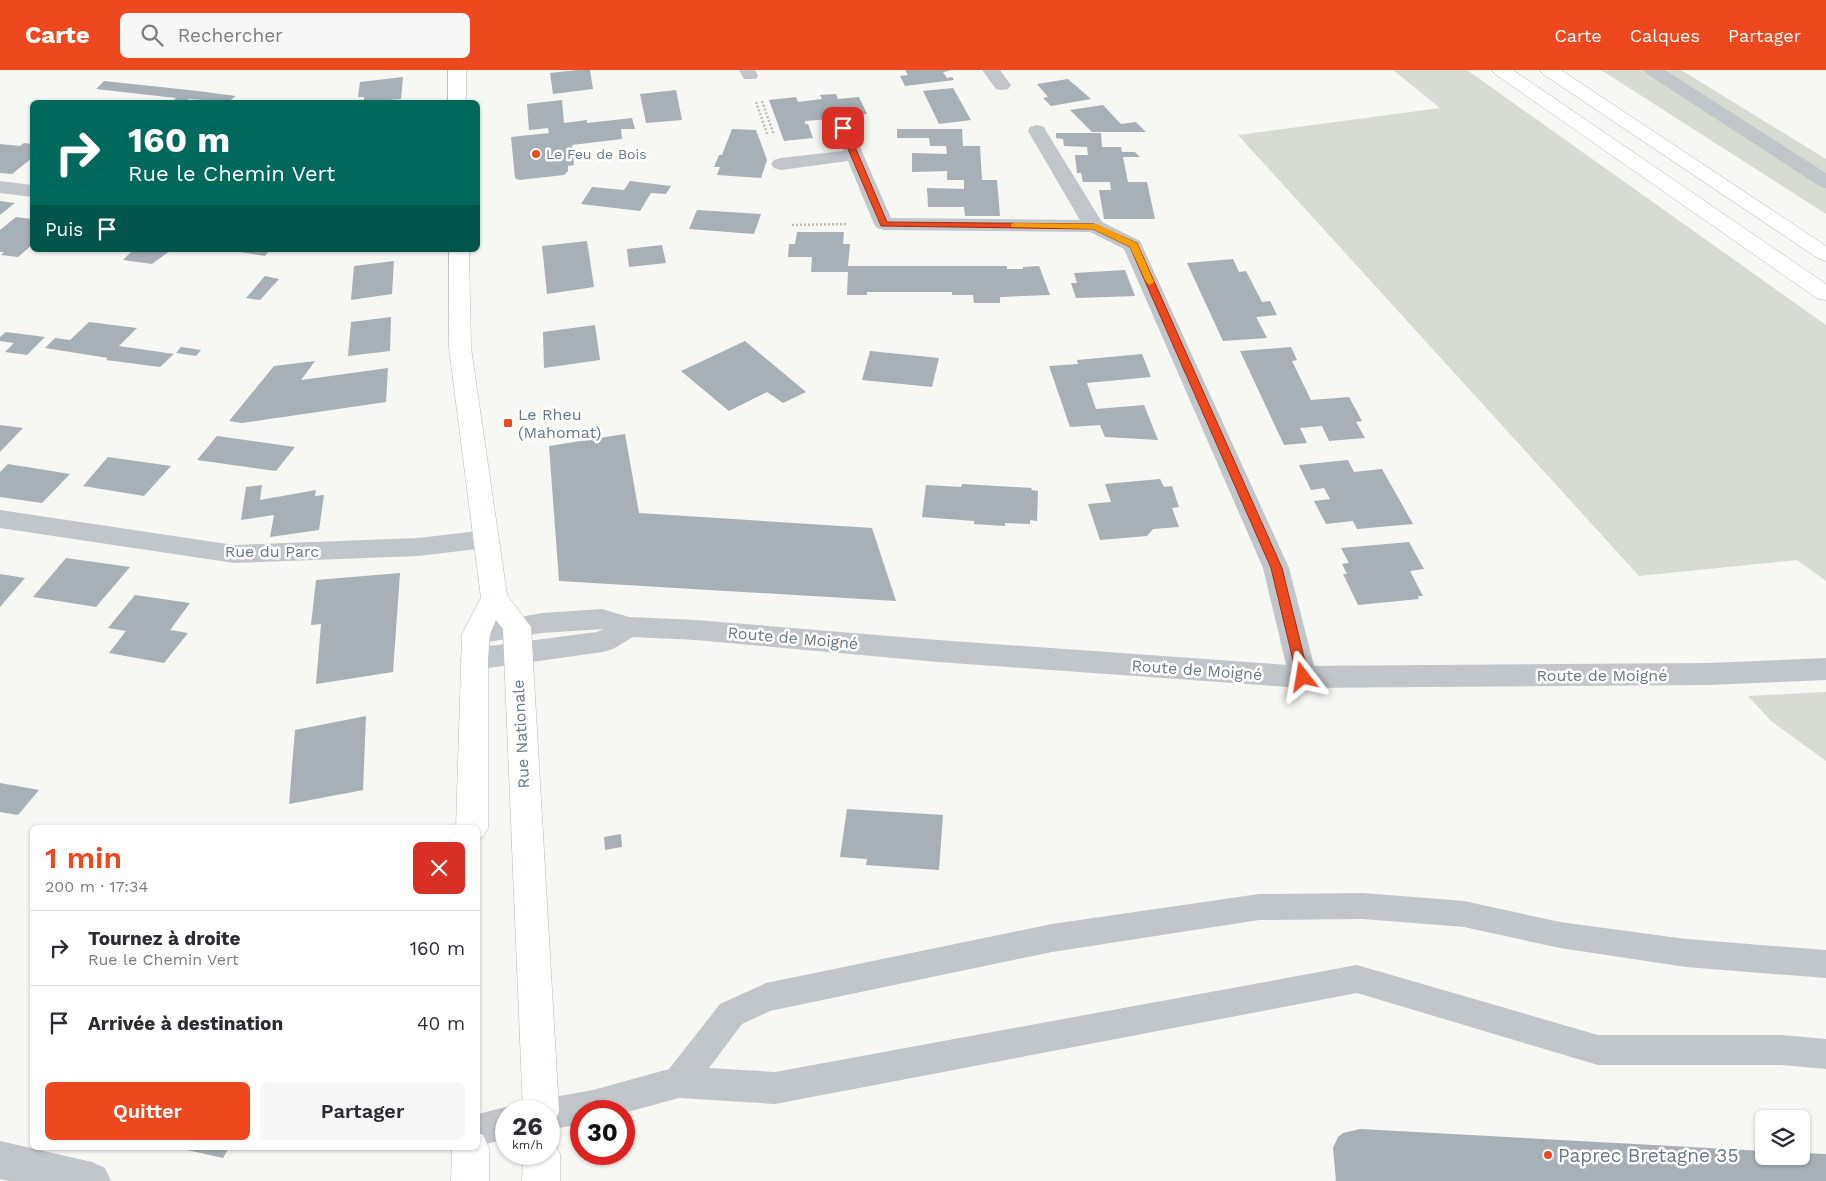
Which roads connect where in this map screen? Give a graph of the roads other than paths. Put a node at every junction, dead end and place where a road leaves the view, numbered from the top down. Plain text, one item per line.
1 (457, 70) edge
2 (991, 70) edge
3 (1502, 70) edge
4 (1549, 70) edge
5 (1653, 70) edge
6 (1002, 85) dead end
7 (457, 100) edge
8 (843, 128) dead end
9 (1037, 131) dead end
10 (854, 155) junction
11 (778, 157) road end
12 (1826, 182) edge
13 (0, 187) edge
14 (30, 191) edge
15 (1094, 226) junction
16 (459, 252) edge
17 (1826, 255) edge
18 (1826, 294) edge
19 (0, 518) edge
20 (486, 539) junction
21 (494, 598) junction
22 (517, 640) junction
23 (475, 646) junction
24 (1826, 669) edge
25 (1303, 677) junction
26 (472, 825) edge
27 (1826, 964) edge
28 (1826, 1054) edge
29 (679, 1082) junction
30 (540, 1100) edge
31 (560, 1112) edge
32 (495, 1126) edge
33 (480, 1130) edge
34 (470, 1150) edge
35 (0, 1160) edge
36 (541, 1165) edge
37 (92, 1181) edge
38 (470, 1181) edge
39 (541, 1181) edge

1 - 7 main road
2 - 6 street
3 - 18 main road
4 - 17 main road
5 - 12 street
8 - 10 street
9 - 15 street
10 - 11 street
10 - 15 street
13 - 14 street
15 - 25 street
16 - 20 main road
19 - 20 street, Rue du Parc
20 - 21 main road
21 - 22 main road
21 - 23 main road
22 - 23 street, Route de Moigné
22 - 25 street, Route de Moigné
22 - 30 main road, Rue Nationale
23 - 26 main road
24 - 25 street, Route de Moigné
27 - 29 lane
28 - 29 lane
29 - 31 lane
32 - 33 lane
34 - 38 main road
35 - 37 street
36 - 39 main road

